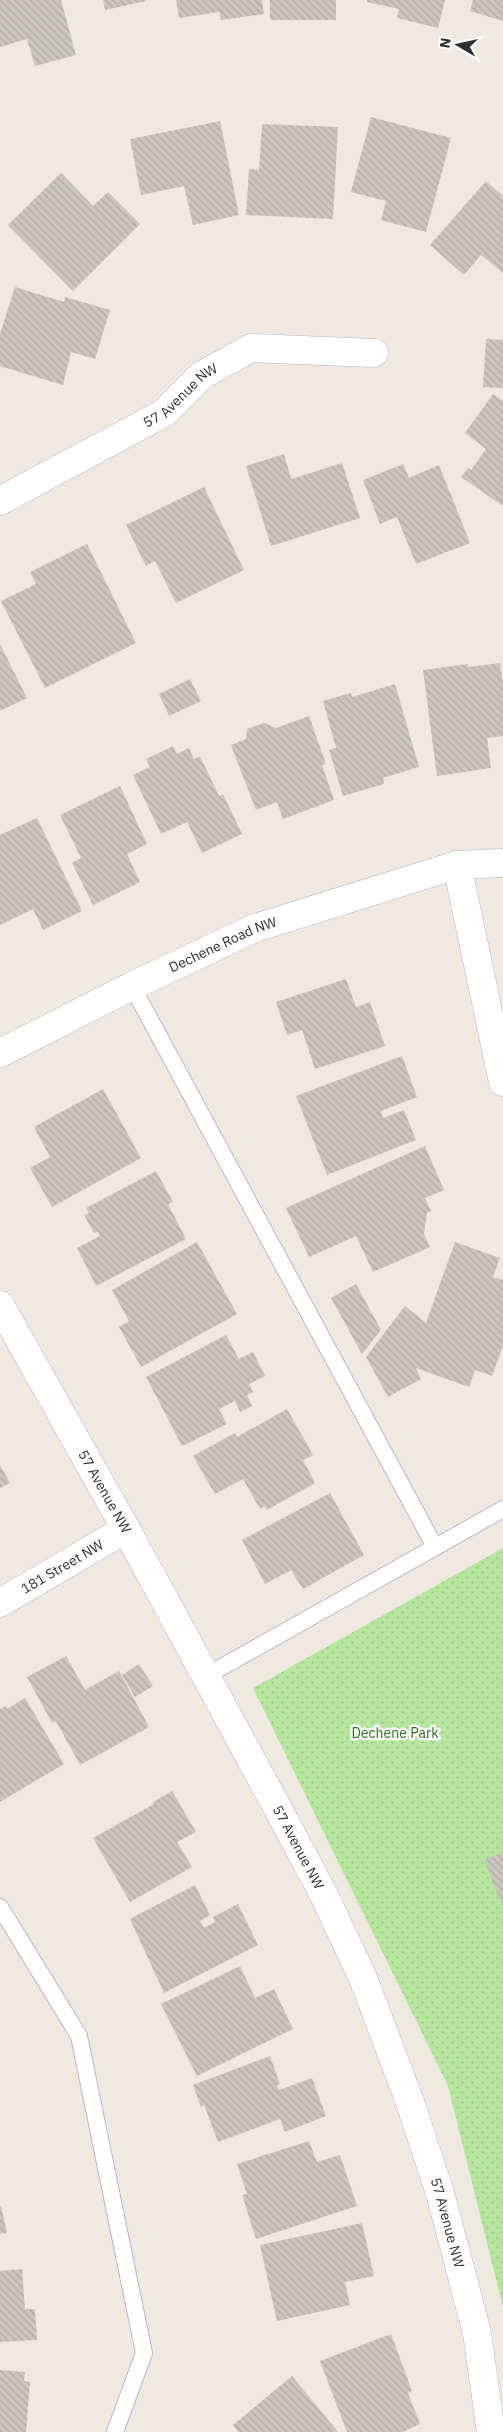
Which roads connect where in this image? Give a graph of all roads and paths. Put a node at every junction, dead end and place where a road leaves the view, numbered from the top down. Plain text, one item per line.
1 (374, 353) dead end
2 (0, 501) edge
3 (503, 863) edge
4 (457, 865) junction
5 (132, 986) junction
6 (0, 1053) edge
7 (503, 1082) edge
8 (0, 1305) edge
9 (503, 1509) edge
10 (126, 1529) junction
11 (435, 1548) junction
12 (0, 1603) edge
13 (206, 1676) junction
14 (0, 1907) edge
15 (115, 2432) edge
16 (491, 2432) edge

1 - 2 street, 57 Avenue NW
3 - 4 street, Dechene Road NW
4 - 5 street, Dechene Road NW
4 - 7 street
5 - 6 street, Dechene Road NW
5 - 11 lane
8 - 10 street, 57 Avenue NW
9 - 11 lane
10 - 12 street, 181 Street NW
10 - 13 street, 57 Avenue NW
11 - 13 lane
13 - 16 street, 57 Avenue NW
14 - 15 lane

